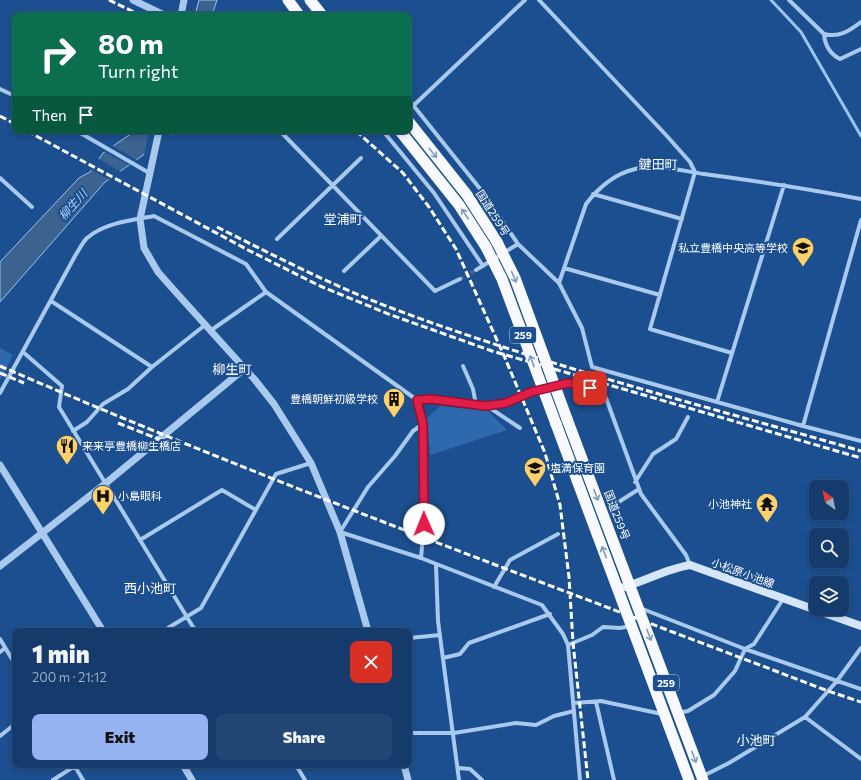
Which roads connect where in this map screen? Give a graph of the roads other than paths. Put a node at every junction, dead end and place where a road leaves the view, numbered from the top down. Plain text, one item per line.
1 (133, 0) edge
2 (184, 0) edge
3 (288, 0) edge
4 (310, 0) edge
5 (525, 0) edge
6 (539, 0) edge
7 (789, 0) edge
8 (158, 12) edge
9 (182, 12) edge
10 (298, 12) edge
11 (320, 12) edge
12 (861, 22) edge
13 (824, 34) junction
14 (861, 49) edge
15 (0, 89) edge
16 (12, 95) edge
17 (413, 106) joint
18 (412, 126) edge
19 (82, 134) edge
20 (158, 134) edge
21 (283, 134) edge
22 (385, 134) edge
23 (402, 134) edge
24 (361, 158) dead end
25 (695, 172) junction
26 (151, 174) junction
27 (0, 178) edge
28 (332, 185) junction
29 (784, 185) junction
30 (593, 194) junction
31 (861, 199) edge
32 (32, 207) dead end
33 (140, 219) junction
34 (682, 220) junction
35 (861, 220) edge
36 (381, 236) junction
37 (277, 239) dead end
38 (518, 244) junction
39 (483, 266) junction
40 (564, 268) junction
41 (476, 270) tunnel mouth
42 (344, 271) dead end
43 (460, 279) tunnel mouth
44 (559, 283) junction
45 (266, 292) junction
46 (660, 295) junction
47 (51, 301) junction
48 (208, 328) junction
49 (23, 352) junction
50 (732, 353) junction
51 (463, 366) dead end
52 (152, 367) junction
53 (244, 369) junction
54 (0, 393) edge
55 (417, 400) junction
56 (717, 402) junction
57 (476, 405) junction
58 (486, 406) junction
59 (688, 417) dead end
60 (423, 424) junction
61 (803, 426) junction
62 (520, 428) dead end
63 (73, 431) junction
64 (861, 441) edge
65 (311, 463) junction
66 (0, 465) edge
67 (635, 482) junction
68 (106, 483) junction
69 (639, 489) junction
70 (614, 505) dead end
71 (256, 510) junction
72 (43, 532) junction
73 (340, 532) junction
74 (558, 534) dead end
75 (140, 540) junction
76 (421, 558) junction
77 (436, 565) junction
78 (690, 565) junction
79 (0, 566) edge
80 (630, 586) junction
81 (494, 587) junction
82 (617, 589) junction
83 (783, 599) junction
84 (638, 607) junction
85 (550, 614) junction
86 (187, 618) junction
87 (631, 626) junction
88 (861, 626) edge
89 (101, 628) edge
90 (169, 628) edge
91 (195, 628) edge
92 (367, 628) edge
93 (440, 635) junction
94 (412, 638) edge
95 (0, 639) edge
96 (568, 645) junction
97 (5, 648) junction
98 (861, 648) edge
99 (745, 649) junction
100 (0, 652) edge
101 (443, 658) junction
102 (12, 659) edge
103 (837, 681) junction
104 (861, 689) edge
105 (596, 702) junction
106 (574, 703) junction
107 (574, 711) junction
108 (678, 713) junction
109 (664, 714) junction
110 (805, 717) junction
111 (12, 726) edge
112 (412, 733) edge
113 (454, 733) junction
114 (0, 736) edge
115 (861, 759) edge
116 (70, 768) edge
117 (76, 768) edge
118 (185, 768) edge
119 (298, 768) edge
120 (405, 768) edge
121 (459, 768) junction
122 (702, 778) edge
123 (53, 780) edge
124 (83, 780) edge
125 (192, 780) edge
126 (305, 780) edge
127 (408, 780) edge
128 (459, 780) edge
129 (482, 780) edge
130 (580, 780) edge
131 (614, 780) edge
132 (689, 780) edge

1 - 8 street
2 - 9 street
3 - 10 highway
4 - 11 highway
5 - 17 street
6 - 25 street
7 - 13 street
12 - 13 street
13 - 14 street
15 - 16 street
17 - 38 street
18 -> 80 highway, 国道259号 / 259, bridge
19 - 26 street
20 - 26 street
21 - 28 street
22 - 39 street
82 -> 23 highway, 259, bridge
24 - 28 street
25 - 29 street
25 - 30 street
25 - 34 street
26 - 33 street
27 - 32 street
28 - 36 street
28 - 37 street
29 - 31 street
29 - 50 street
30 - 34 street
30 - 40 street
33 - 45 street
33 - 47 street
33 - 48 street
34 - 46 street
35 - 61 street
36 - 42 street
36 - 43 street
38 - 39 street
38 - 44 street
39 - 41 street
40 - 44 street
40 - 46 street
44 - 56 street
45 - 48 street
45 - 55 street
46 - 50 street
47 - 49 street
47 - 52 street
48 - 52 street
48 - 53 street
49 - 54 street
49 - 63 street
50 - 56 street
51 - 57 street
52 - 63 street
53 - 65 street
53 - 68 street
55 - 57 street
55 - 60 street
56 - 61 street
57 - 58 street
58 - 62 street
58 - 67 street
59 - 67 street
60 - 73 street
60 - 76 street
61 - 64 street
63 - 68 street
65 - 71 street
65 - 73 street
66 - 72 street
67 - 69 street
68 - 72 street
68 - 75 street
69 - 70 street
69 - 78 street
71 - 75 street
71 - 86 street
72 - 79 street
72 - 89 street
73 - 76 street
73 - 92 street
74 - 81 street
75 - 86 street
76 - 77 street
77 - 81 street
77 - 93 street
78 - 80 main road
78 - 83 main road, 小松原小池線
80 - 82 main road
80 - 84 highway, 国道259号 / 259
81 - 85 street
82 - 87 highway, 259
83 - 88 main road, 小松原小池線
83 - 99 street
84 - 99 street
84 -> 108 highway, 国道259号 / 259
85 - 96 street
85 - 101 street
86 - 90 street
86 - 91 street
87 - 96 street
87 - 109 highway, 259
93 - 94 street
93 - 101 street
95 - 97 street
96 - 106 street
97 - 100 street
97 - 102 street
98 - 103 street
99 - 103 street
99 - 108 street
101 - 113 street
103 - 104 street
103 - 110 street
105 - 106 street
105 - 109 street
105 - 131 street
106 - 107 street
107 - 113 street
107 - 130 street
108 -> 122 highway, 国道259号 / 259
109 - 132 highway, 259
110 - 115 street
110 - 122 street
111 - 114 street
112 - 113 street
113 - 121 street
116 - 123 street
117 - 124 street
118 - 125 street
119 - 126 street
120 - 127 street
121 - 128 street
121 - 129 street

